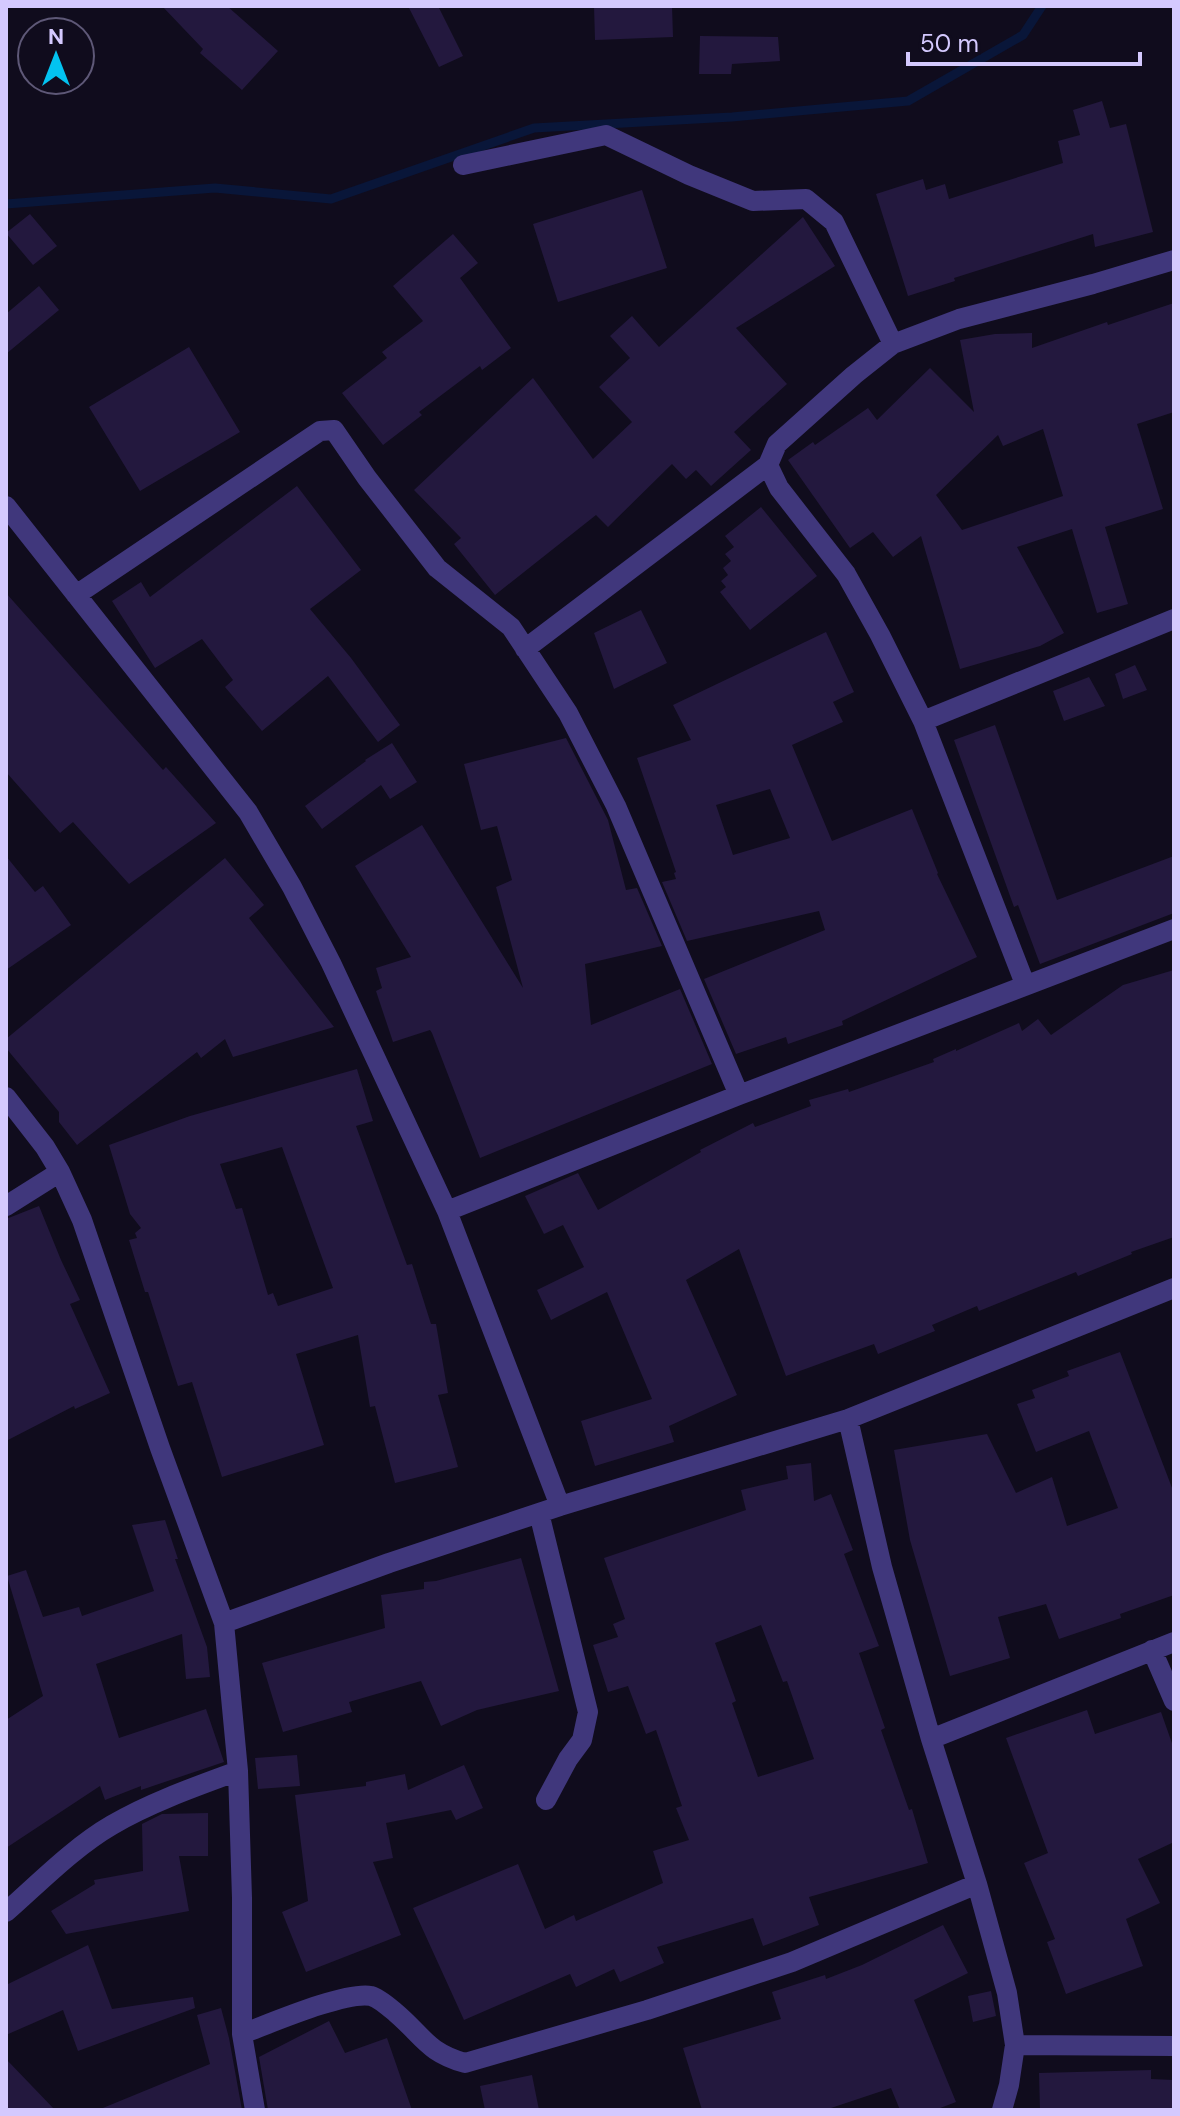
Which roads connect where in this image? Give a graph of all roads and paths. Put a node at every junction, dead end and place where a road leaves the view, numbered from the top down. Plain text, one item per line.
1 (463, 165) dead end
2 (1174, 260) edge
3 (893, 344) junction
4 (768, 465) junction
5 (6, 506) edge
6 (76, 595) junction
7 (1174, 619) edge
8 (525, 649) junction
9 (923, 721) junction
10 (1174, 929) edge
11 (1025, 984) junction
12 (739, 1095) junction
13 (6, 1097) edge
14 (60, 1172) junction
15 (6, 1206) edge
16 (447, 1211) junction
17 (1174, 1288) edge
18 (848, 1419) junction
19 (560, 1506) junction
20 (539, 1513) junction
21 (224, 1623) junction
22 (1174, 1642) edge
23 (1152, 1650) junction
24 (1174, 1701) edge
25 (931, 1739) junction
26 (238, 1771) junction
27 (546, 1800) dead end
28 (977, 1884) junction
29 (6, 1912) edge
30 (242, 2034) junction
31 (1015, 2045) junction
32 (1174, 2046) edge
33 (255, 2110) edge
34 (1002, 2110) edge

1 - 3 street
2 - 3 street
3 - 4 street
4 - 8 street
4 - 9 street
5 - 6 street
6 - 8 street
6 - 16 street
7 - 9 street
8 - 12 street
9 - 11 street
10 - 11 street
11 - 12 street
12 - 16 street
13 - 14 street
14 - 15 street
14 - 21 street
16 - 19 street
17 - 18 street
18 - 19 street
18 - 25 street
19 - 20 street
20 - 21 street
20 - 27 street
21 - 26 street
22 - 23 street
23 - 24 street
23 - 25 street
25 - 28 street
26 - 29 street
26 - 30 street
28 - 30 street
28 - 31 street
30 - 33 street
31 - 32 street
31 - 34 street

